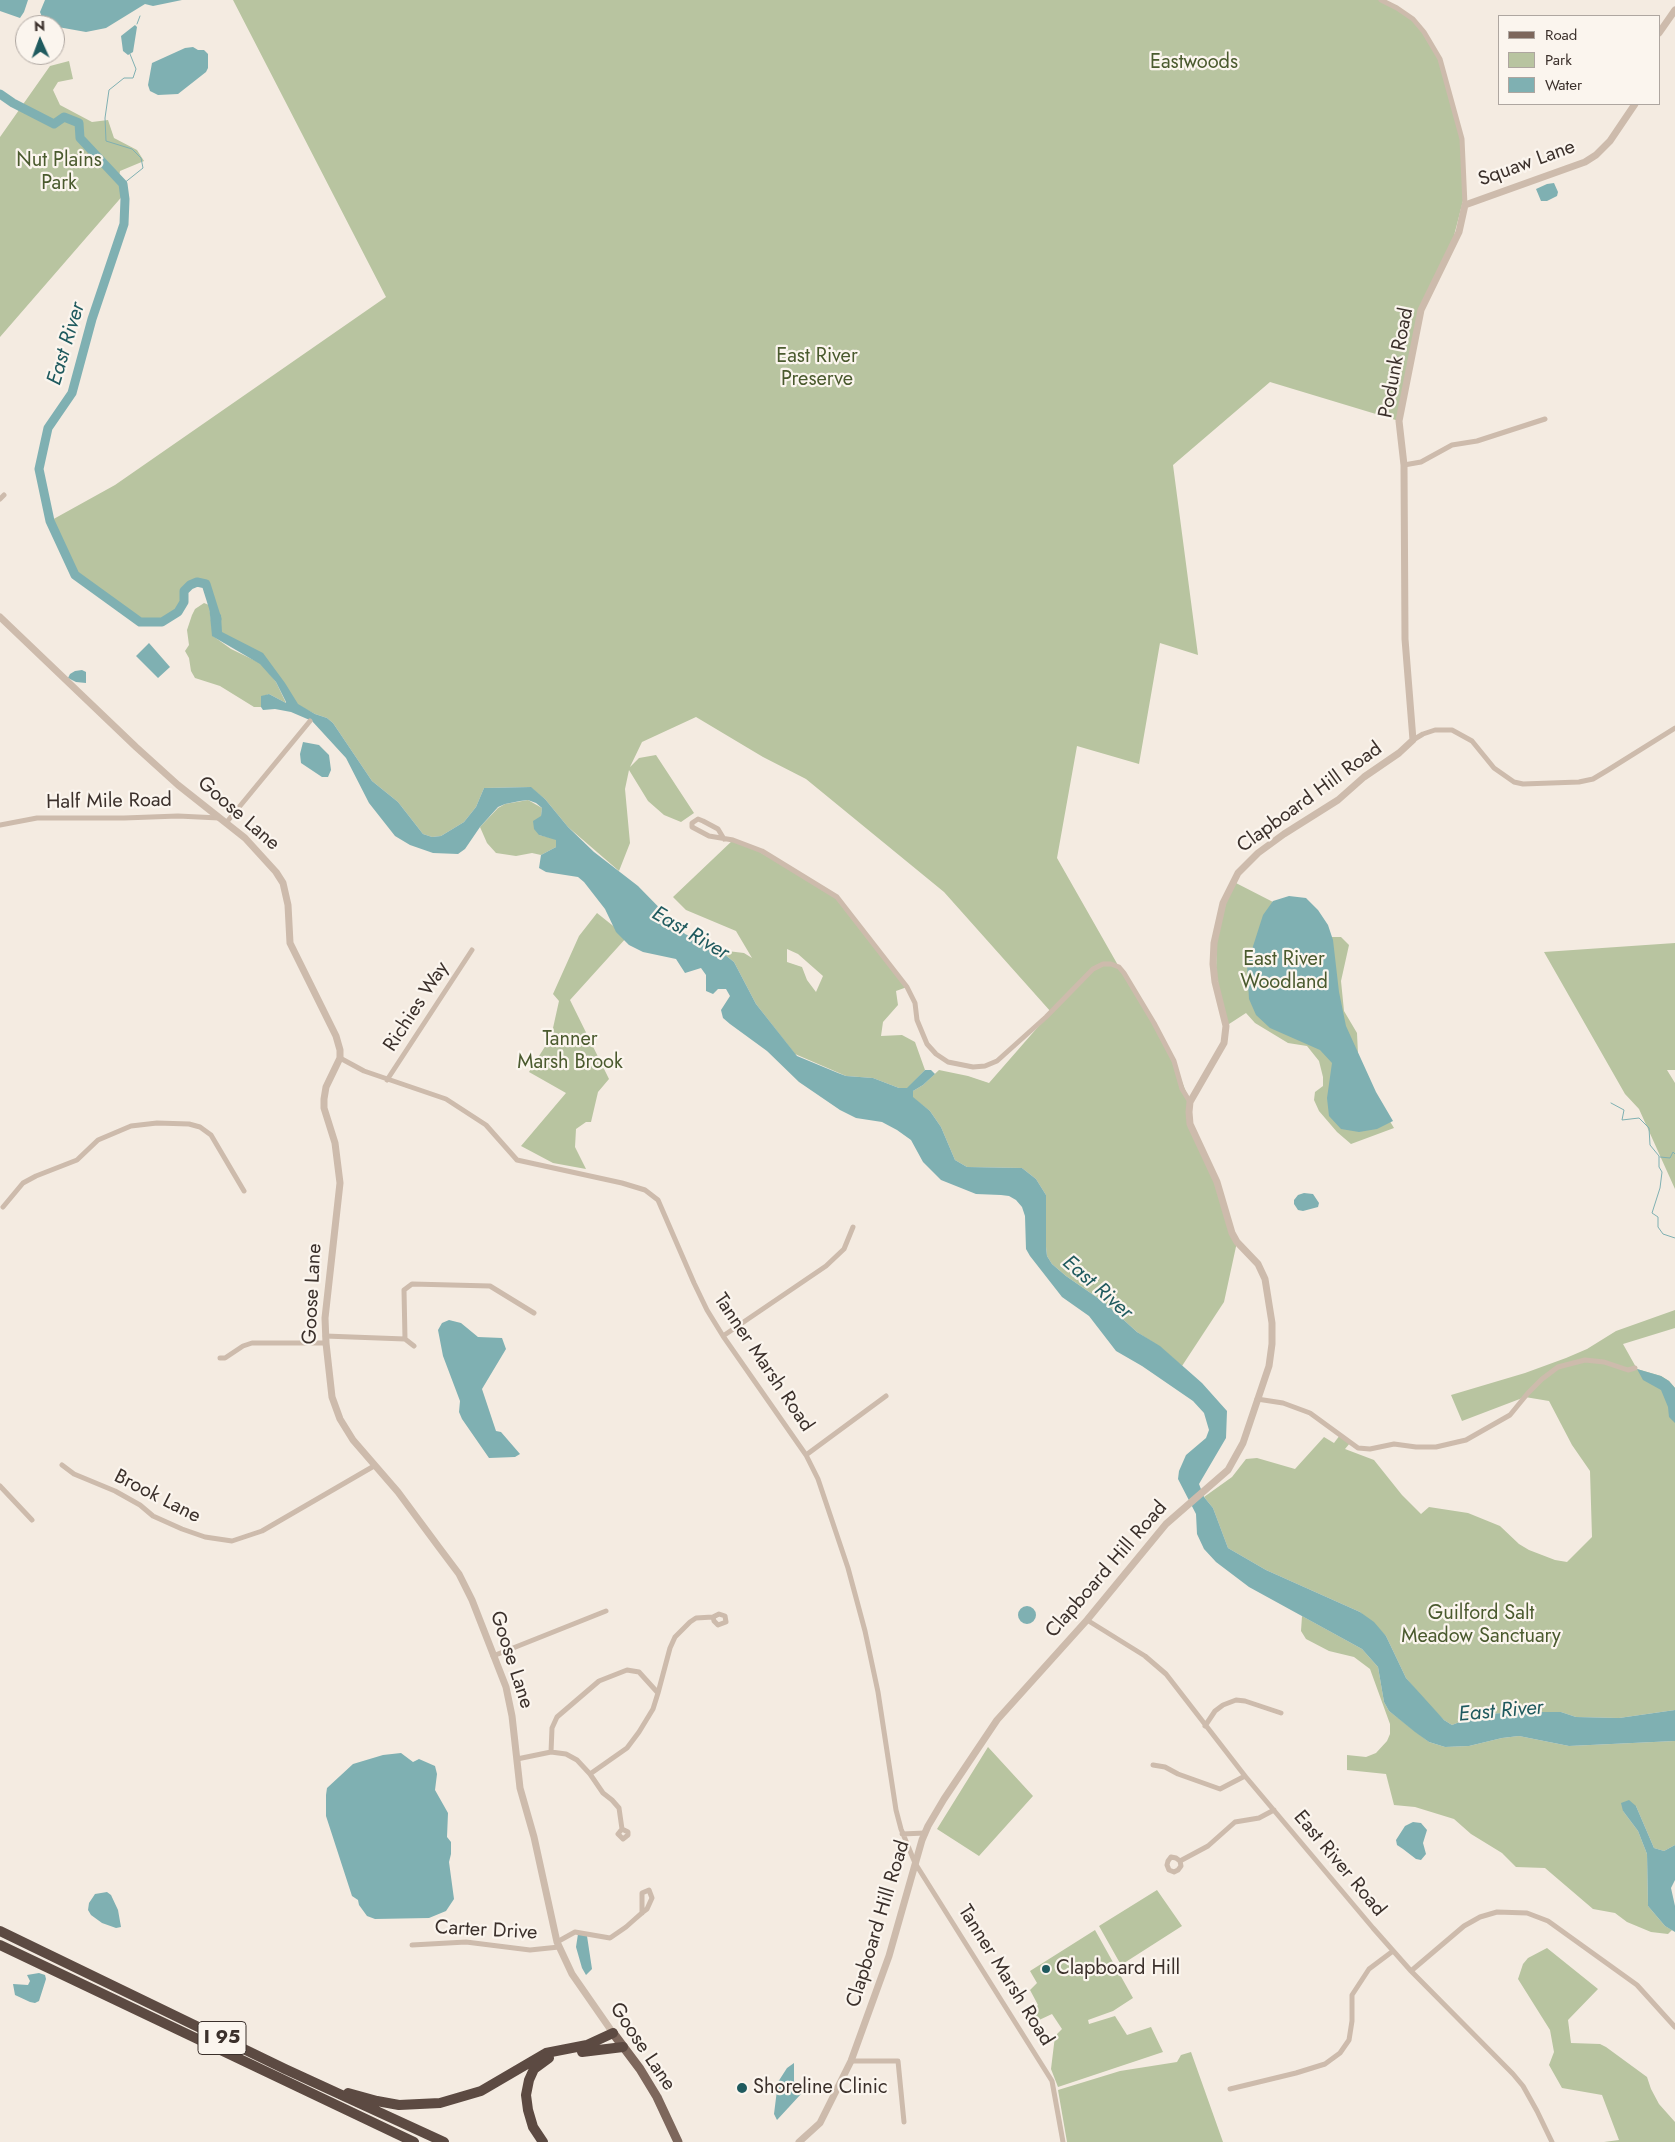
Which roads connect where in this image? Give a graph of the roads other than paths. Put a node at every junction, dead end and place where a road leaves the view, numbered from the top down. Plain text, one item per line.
1 (1381, 0) edge
2 (1675, 10) edge
3 (1660, 32) edge
4 (1634, 105) edge
5 (1465, 205) junction
6 (1545, 420) dead end
7 (1404, 465) junction
8 (0, 617) edge
9 (310, 721) dead end
10 (1675, 728) edge
11 (1412, 740) junction
12 (223, 821) junction
13 (0, 825) edge
14 (724, 838) junction
15 (472, 950) dead end
16 (340, 1058) junction
17 (387, 1080) junction
18 (1190, 1102) junction
19 (244, 1191) dead end
20 (3, 1207) dead end
21 (853, 1227) dead end
22 (534, 1313) dead end
23 (722, 1336) junction
24 (326, 1339) junction
25 (405, 1339) junction
26 (414, 1346) dead end
27 (220, 1358) dead end
28 (1635, 1368) dead end
29 (886, 1396) dead end
30 (1257, 1399) junction
31 (806, 1455) junction
32 (62, 1464) dead end
33 (374, 1466) junction
34 (0, 1486) edge
35 (32, 1520) dead end
36 (606, 1611) dead end
37 (713, 1617) dead end
38 (1087, 1620) junction
39 (493, 1656) junction
40 (658, 1693) junction
41 (1281, 1713) dead end
42 (1205, 1726) junction
43 (551, 1752) junction
44 (517, 1759) junction
45 (1153, 1765) dead end
46 (590, 1774) junction
47 (1244, 1776) junction
48 (1274, 1810) junction
49 (622, 1829) dead end
50 (925, 1833) junction
51 (902, 1834) junction
52 (1180, 1861) dead end
53 (915, 1864) junction
54 (642, 1913) dead end
55 (0, 1931) edge
56 (558, 1944) junction
57 (0, 1945) edge
58 (412, 1945) dead end
59 (1393, 1951) junction
60 (1411, 1971) junction
61 (1675, 2027) edge
62 (613, 2033) junction
63 (623, 2047) junction
64 (851, 2061) junction
65 (285, 2069) junction
66 (1230, 2089) dead end
67 (904, 2122) dead end
68 (414, 2142) edge
69 (444, 2142) edge
70 (543, 2142) edge
71 (678, 2142) edge
72 (799, 2142) edge
73 (1063, 2142) edge
74 (1552, 2142) edge

1 - 5 street, Podunk Road
2 - 3 street
4 - 5 street, Squaw Lane
5 - 7 street, Podunk Road
6 - 7 street
7 - 11 street, Podunk Road
8 - 12 street, Goose Lane
9 - 12 street
10 - 11 street
11 - 18 street, Clapboard Hill Road
12 - 13 street, Half Mile Road
12 - 16 street, Goose Lane
14 - 14 street
14 - 18 street
15 - 17 street, Richies Way
16 - 17 street, Tanner Marsh Road
16 - 24 street, Goose Lane
17 - 23 street, Tanner Marsh Road
18 - 30 street, Clapboard Hill Road
19 - 20 street
21 - 23 street
22 - 25 street
23 - 31 street, Tanner Marsh Road
24 - 25 street
24 - 27 street
24 - 33 street, Goose Lane
25 - 26 street
28 - 30 street
29 - 31 street
30 - 38 street, Clapboard Hill Road
31 - 51 street, Tanner Marsh Road
32 - 33 street, Brook Lane
33 - 39 street, Goose Lane
34 - 35 street
36 - 39 street
37 - 40 street
38 - 42 street, East River Road
38 - 50 street, Clapboard Hill Road
39 - 44 street, Goose Lane
40 - 43 street
40 - 46 street
41 - 42 street
42 - 47 street, East River Road
43 - 44 street
43 - 46 street
44 - 56 street, Goose Lane
45 - 47 street
46 - 49 street
47 - 48 street, East River Road
48 - 52 street
48 - 59 street, East River Road
50 - 51 street
50 - 53 street, Clapboard Hill Road
51 - 53 street, Tanner Marsh Road
53 - 64 street, Clapboard Hill Road
53 - 73 street, Tanner Marsh Road
54 - 56 street, Carter Drive
55 - 65 highway, I 95
56 - 58 street, Carter Drive
56 - 62 street, Goose Lane
57 - 68 highway, I 95
59 - 60 street, East River Road
59 - 66 street
60 - 61 street
60 - 74 street, East River Road
62 - 63 main road, Goose Lane
62 - 65 highway
63 - 70 highway
63 - 71 main road, Goose Lane
64 - 67 street
64 - 72 street, Clapboard Hill Road
65 - 69 highway, I 95

